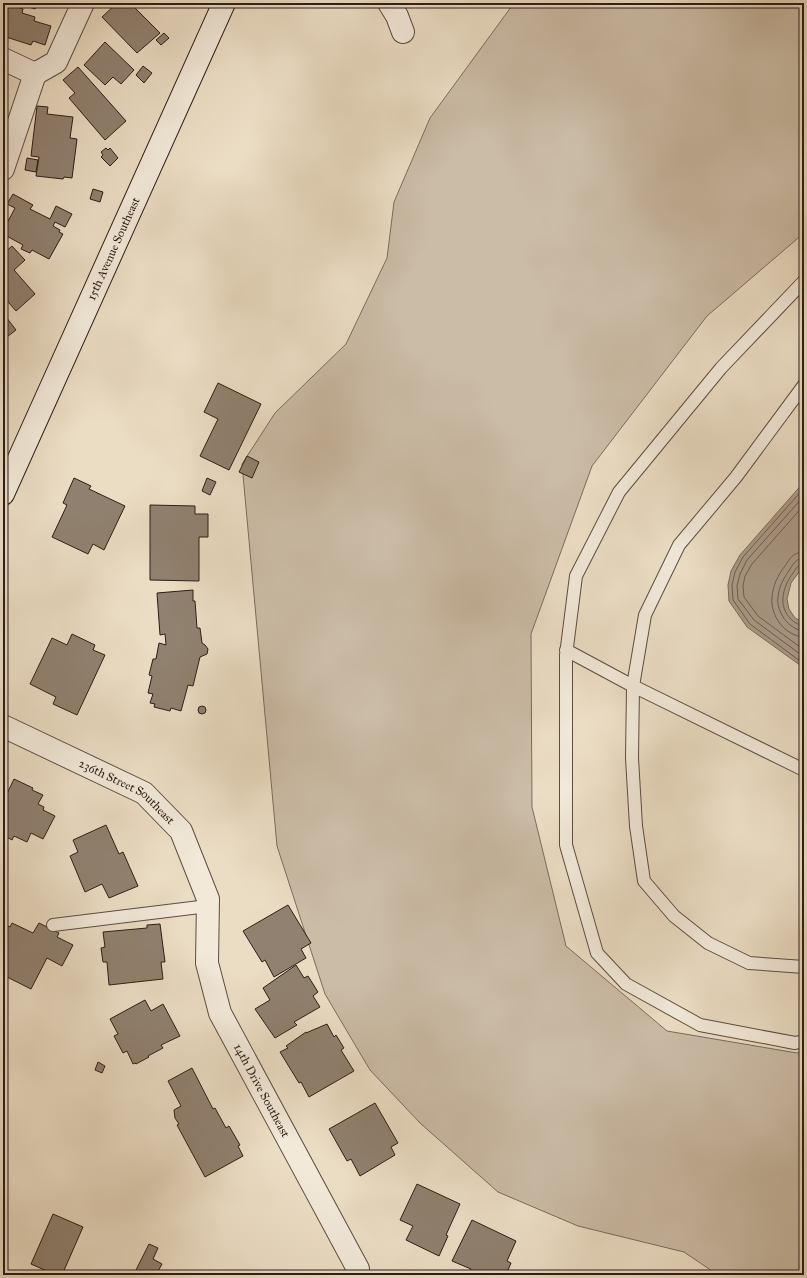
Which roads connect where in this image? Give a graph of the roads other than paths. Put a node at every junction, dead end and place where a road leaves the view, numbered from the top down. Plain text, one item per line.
1 (83, 3) edge
2 (224, 3) edge
3 (389, 3) edge
4 (403, 32) dead end
5 (3, 59) edge
6 (35, 74) junction
7 (3, 169) edge
8 (804, 281) edge
9 (804, 385) edge
10 (3, 494) edge
11 (566, 650) junction
12 (633, 686) junction
13 (3, 726) edge
14 (804, 770) edge
15 (208, 903) junction
16 (53, 925) dead end
17 (804, 966) edge
18 (804, 1041) edge
19 (362, 1273) edge

1 - 6 street
2 - 10 street, 15th Avenue Southeast
3 - 4 street
5 - 6 street
6 - 7 street
8 - 11 lane
9 - 12 lane
11 - 12 lane
11 - 18 lane
12 - 14 lane
12 - 17 lane
13 - 15 street, 236th Street Southeast
15 - 16 lane
15 - 19 street, 14th Drive Southeast

